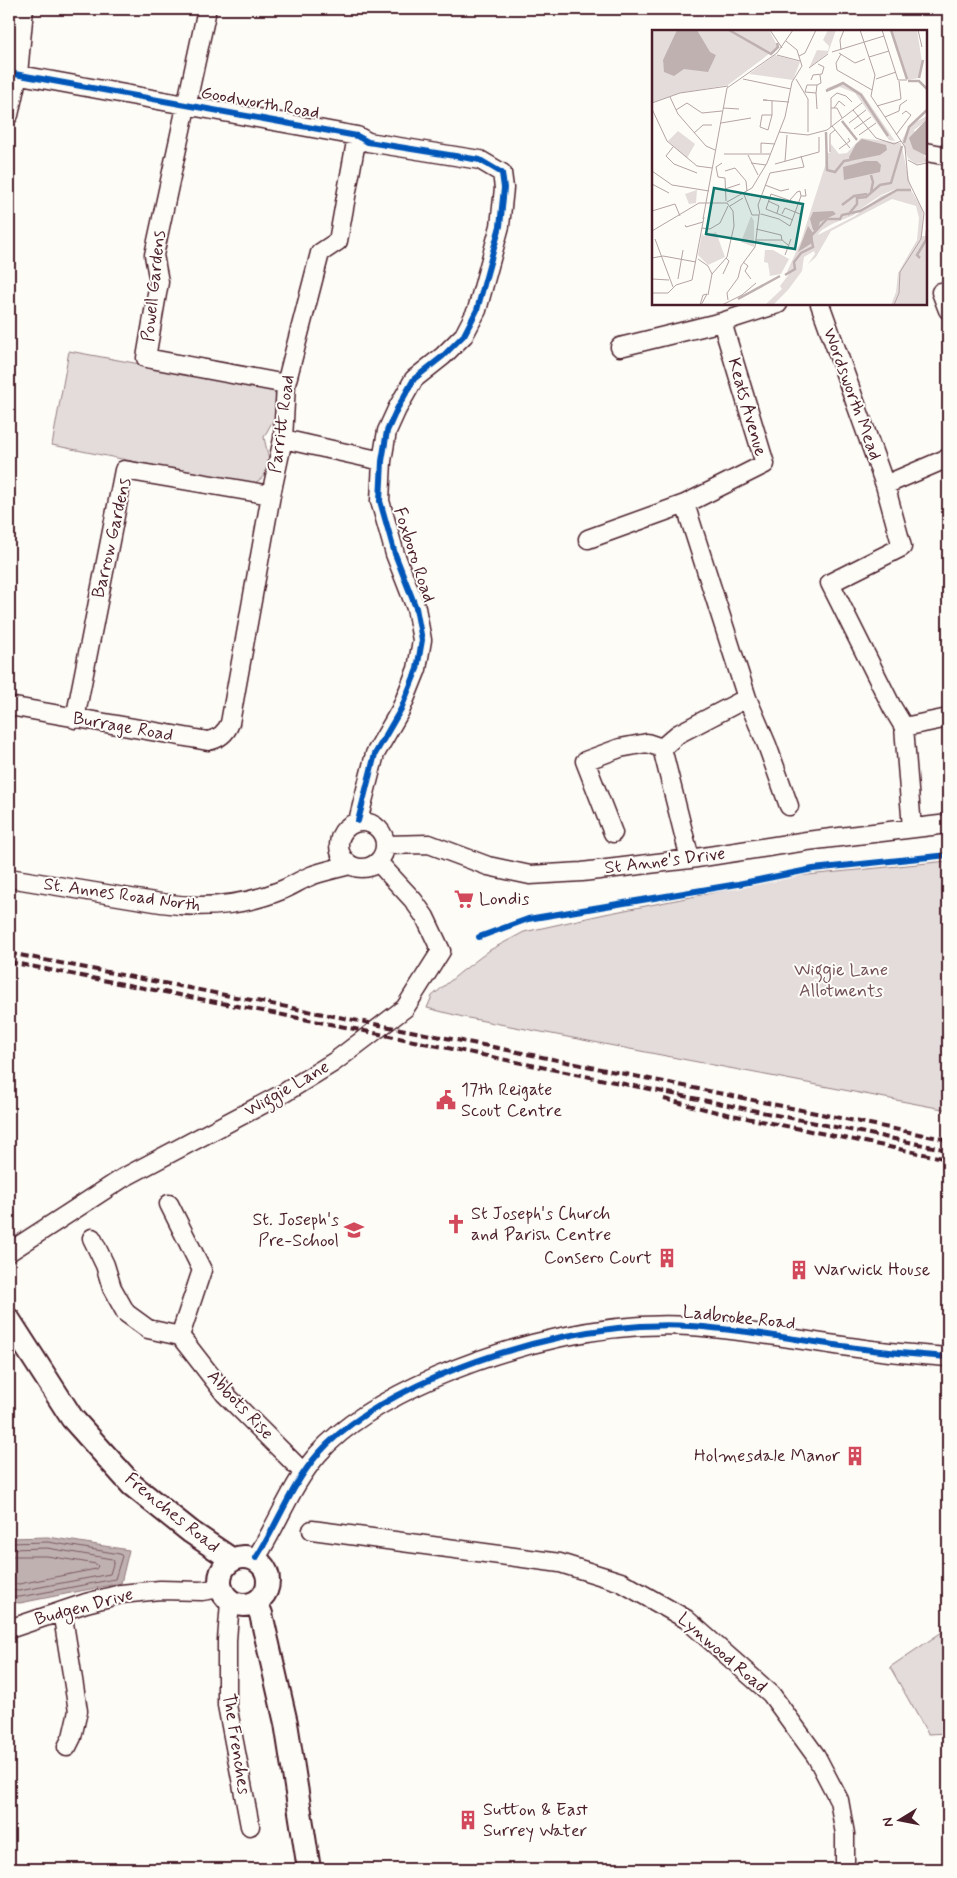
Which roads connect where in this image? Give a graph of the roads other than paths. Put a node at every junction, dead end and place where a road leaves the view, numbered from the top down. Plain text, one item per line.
1 (24, 9) edge
2 (206, 14) dead end
3 (13, 74) edge
4 (187, 105) junction
5 (9, 115) edge
6 (357, 136) junction
7 (927, 152) edge
8 (948, 156) edge
9 (502, 173) joint
10 (940, 292) dead end
11 (775, 305) edge
12 (820, 305) edge
13 (948, 310) edge
14 (722, 322) junction
15 (620, 347) dead end
16 (286, 384) junction
17 (283, 439) junction
18 (948, 458) edge
19 (382, 460) junction
20 (885, 485) junction
21 (271, 496) junction
22 (685, 504) junction
23 (588, 539) dead end
24 (747, 698) junction
25 (9, 706) edge
26 (948, 718) edge
27 (75, 719) junction
28 (230, 723) joint
29 (904, 727) junction
30 (662, 748) junction
31 (789, 806) dead end
32 (358, 822) junction
33 (948, 824) edge
34 (912, 828) junction
35 (613, 833) dead end
36 (385, 845) junction
37 (690, 859) junction
38 (378, 862) junction
39 (350, 865) junction
40 (9, 878) edge
41 (169, 1204) dead end
42 (92, 1238) dead end
43 (9, 1252) edge
44 (9, 1320) edge
45 (180, 1336) junction
46 (948, 1357) edge
47 (303, 1472) junction
48 (312, 1530) dead end
49 (256, 1558) junction
50 (231, 1560) junction
51 (225, 1595) junction
52 (256, 1603) junction
53 (62, 1611) junction
54 (9, 1629) edge
55 (68, 1747) dead end
56 (250, 1826) dead end
57 (309, 1869) edge
58 (845, 1869) edge

1 - 3 street
2 - 4 street
3 - 4 street, Goodworth Road
3 - 5 street
4 - 6 street, Goodworth Road
4 - 16 street, Powell Gardens
6 - 9 street, Goodworth Road
6 - 16 street, Parritt Road
7 - 8 street
9 - 19 street, Foxboro Road
10 - 13 street
11 - 14 street
12 - 20 street, Wordsworth Mead
14 - 15 street
14 - 22 street, Keats Avenue
16 - 17 street, Parritt Road
17 - 19 street
17 - 21 street, Parritt Road
18 - 20 street
19 - 32 street, Foxboro Road
20 - 29 street, Wordsworth Mead
21 - 27 street, Barrow Gardens
21 - 28 street, Parritt Road
22 - 23 street, Keats Avenue
22 - 24 street
24 - 30 street
24 - 31 street
25 - 27 street, Burrage Road
26 - 29 street
27 - 28 street, Burrage Road
29 - 34 street, Wordsworth Mead
30 - 35 street
30 - 37 street
32 - 36 street
32 - 39 street
33 - 34 street, St Anne's Drive
34 - 37 street, St Anne's Drive
36 - 37 street, St Anne's Drive
36 - 38 street
38 - 39 street
38 - 43 street, Wiggie Lane
39 - 40 street, St. Annes Road North
41 - 45 street
42 - 45 street
44 - 50 street, Frenches Road
45 - 47 street, Abbots Rise
46 - 47 street, Ladbroke Road
47 - 49 street, Ladbroke Road
48 - 58 street, Lynwood Road
49 - 50 street
49 - 52 street
50 - 51 street
51 - 52 street
51 - 53 street, Budgen Drive
51 - 56 street, The Frenches
52 - 57 street
53 - 54 street, Budgen Drive
53 - 55 street

